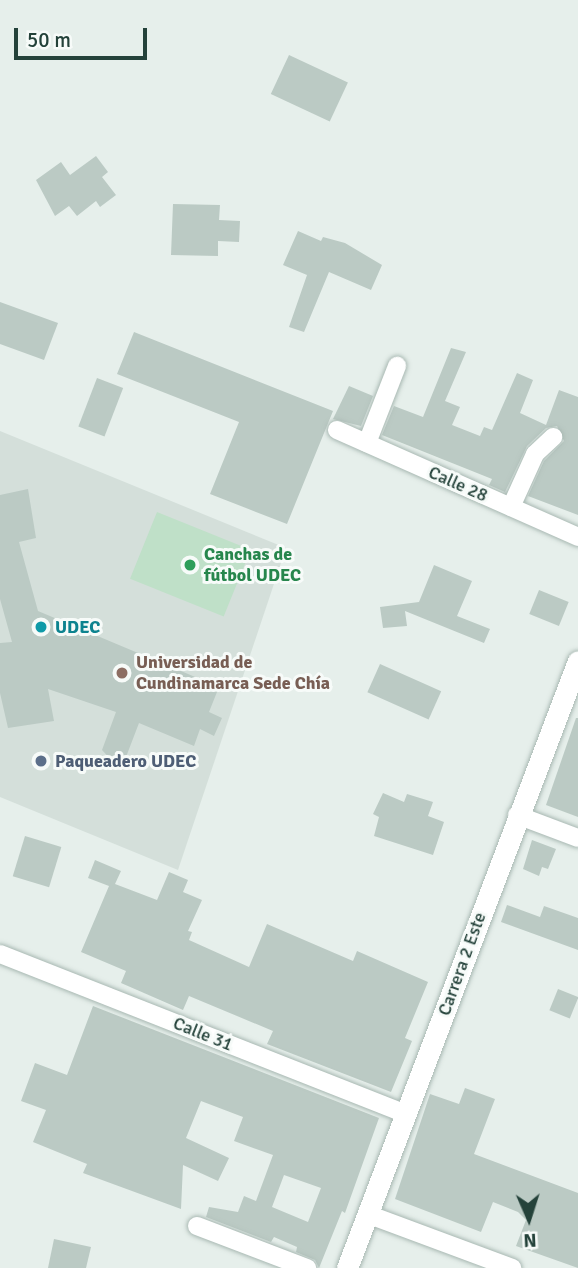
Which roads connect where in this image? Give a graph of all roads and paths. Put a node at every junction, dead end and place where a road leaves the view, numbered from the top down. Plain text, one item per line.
1 (397, 366) dead end
2 (337, 430) dead end
3 (553, 437) dead end
4 (367, 443) junction
5 (511, 508) junction
6 (578, 537) edge
7 (578, 661) edge
8 (517, 815) junction
9 (578, 838) edge
10 (0, 954) edge
11 (406, 1114) junction
12 (367, 1214) junction
13 (197, 1226) dead end
14 (307, 1268) edge
15 (347, 1268) edge
16 (512, 1268) edge

1 - 4 street
2 - 4 street, Calle 28
3 - 5 street
4 - 5 street, Calle 28
5 - 6 street, Calle 28
7 - 8 street, Carrera 2 Este
8 - 9 street
8 - 11 street, Carrera 2 Este
10 - 11 street, Calle 31
11 - 12 street, Carrera 2 Este
12 - 15 street, Carrera 2 Este
12 - 16 street
13 - 14 street

